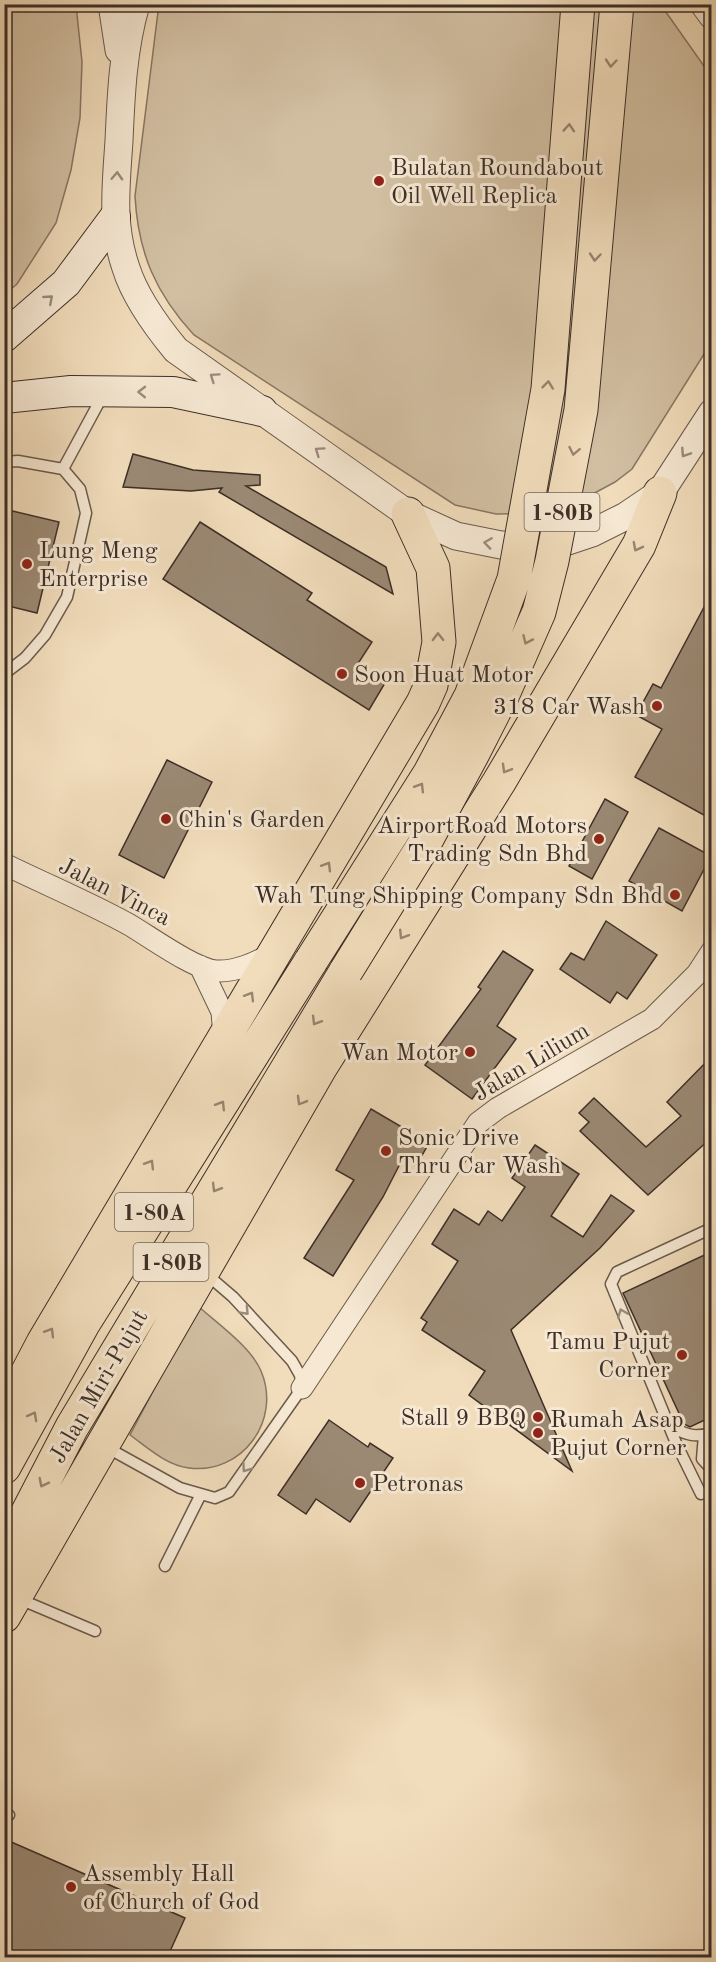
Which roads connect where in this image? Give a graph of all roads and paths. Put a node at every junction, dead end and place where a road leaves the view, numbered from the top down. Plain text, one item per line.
1 (112, 4) edge
2 (136, 4) edge
3 (578, 4) edge
4 (616, 4) edge
5 (704, 4) edge
6 (711, 15) edge
7 (122, 75) junction
8 (115, 217) junction
9 (4, 337) edge
10 (105, 391) junction
11 (4, 398) edge
12 (262, 411) junction
13 (711, 413) edge
14 (4, 462) edge
15 (63, 469) junction
16 (660, 493) junction
17 (408, 514) junction
18 (4, 674) edge
19 (431, 685) junction
20 (531, 727) junction
21 (4, 864) edge
22 (711, 951) edge
23 (276, 952) junction
24 (200, 966) junction
25 (224, 1040) junction
26 (711, 1228) edge
27 (202, 1271) junction
28 (302, 1389) junction
29 (4, 1421) edge
30 (669, 1425) junction
31 (708, 1433) edge
32 (102, 1445) junction
33 (4, 1467) edge
34 (711, 1470) edge
35 (711, 1491) edge
36 (201, 1494) junction
37 (4, 1558) edge
38 (165, 1566) dead end
39 (11, 1607) edge
40 (94, 1631) dead end

1 - 7 street
2 - 7 street
33 -> 3 highway, Jalan Miri-Pujut / 1-80A, bridge
4 -> 37 highway, Jalan Miri-Pujut / 1-80B, bridge
5 - 6 street
8 -> 7 street
9 -> 8 main road
12 -> 8 street
10 - 11 main road
12 -> 10 main road
10 - 15 lane
17 -> 12 street
13 -> 16 street
14 - 15 lane
15 - 18 lane
16 -> 17 street
16 -> 20 highway
19 -> 17 highway
19 - 20 highway
23 -> 19 highway
20 -> 27 highway
21 - 24 street, Jalan Vinca
22 - 28 street, Jalan Lilium
23 - 24 street
25 -> 23 highway
24 - 25 street
29 -> 25 highway
30 -> 26 lane
27 -> 28 lane
27 - 32 highway
28 -> 36 lane
30 - 31 lane
30 - 35 lane
31 - 34 lane
32 - 36 lane
32 - 39 highway
36 - 38 lane
39 - 40 lane

